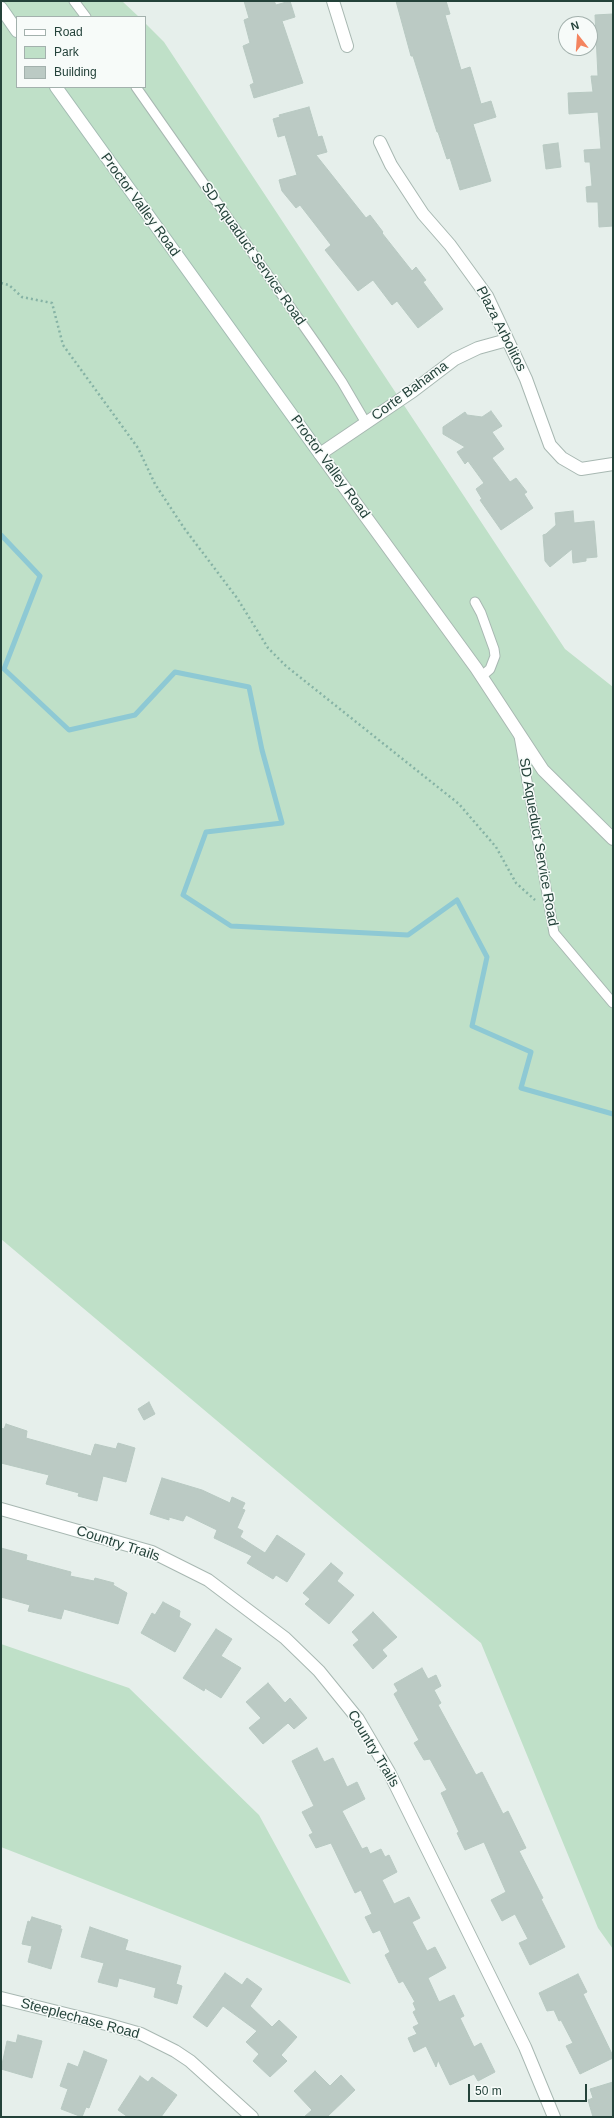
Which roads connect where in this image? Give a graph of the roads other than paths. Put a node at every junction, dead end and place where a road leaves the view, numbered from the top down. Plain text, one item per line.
1 (74, 1) edge
2 (333, 1) edge
3 (1, 8) edge
4 (85, 16) edge
5 (16, 30) edge
6 (347, 46) dead end
7 (57, 88) edge
8 (137, 88) edge
9 (380, 142) dead end
10 (507, 340) junction
11 (366, 423) junction
12 (320, 454) junction
13 (613, 464) edge
14 (474, 602) dead end
15 (482, 676) junction
16 (518, 732) junction
17 (613, 839) edge
18 (613, 1003) edge
19 (1, 1509) edge
20 (1, 1998) edge
21 (252, 2117) edge
22 (554, 2117) edge

1 - 4 lane
2 - 6 street
3 - 5 street
7 - 12 street, Proctor Valley Road
8 - 11 lane, SD Aquaduct Service Road
9 - 10 street, Plaza Arbolitos
10 - 11 street, Corte Bahama
10 - 13 street, Plaza Arbolitos
11 - 12 street, Corte Bahama
12 - 15 street, Proctor Valley Road
14 - 15 lane
15 - 16 street, Proctor Valley Road
16 - 17 street, Proctor Valley Road
16 - 18 lane, SD Aqueduct Service Road
19 - 22 street, Country Trails
20 - 21 street, Steeplechase Road

